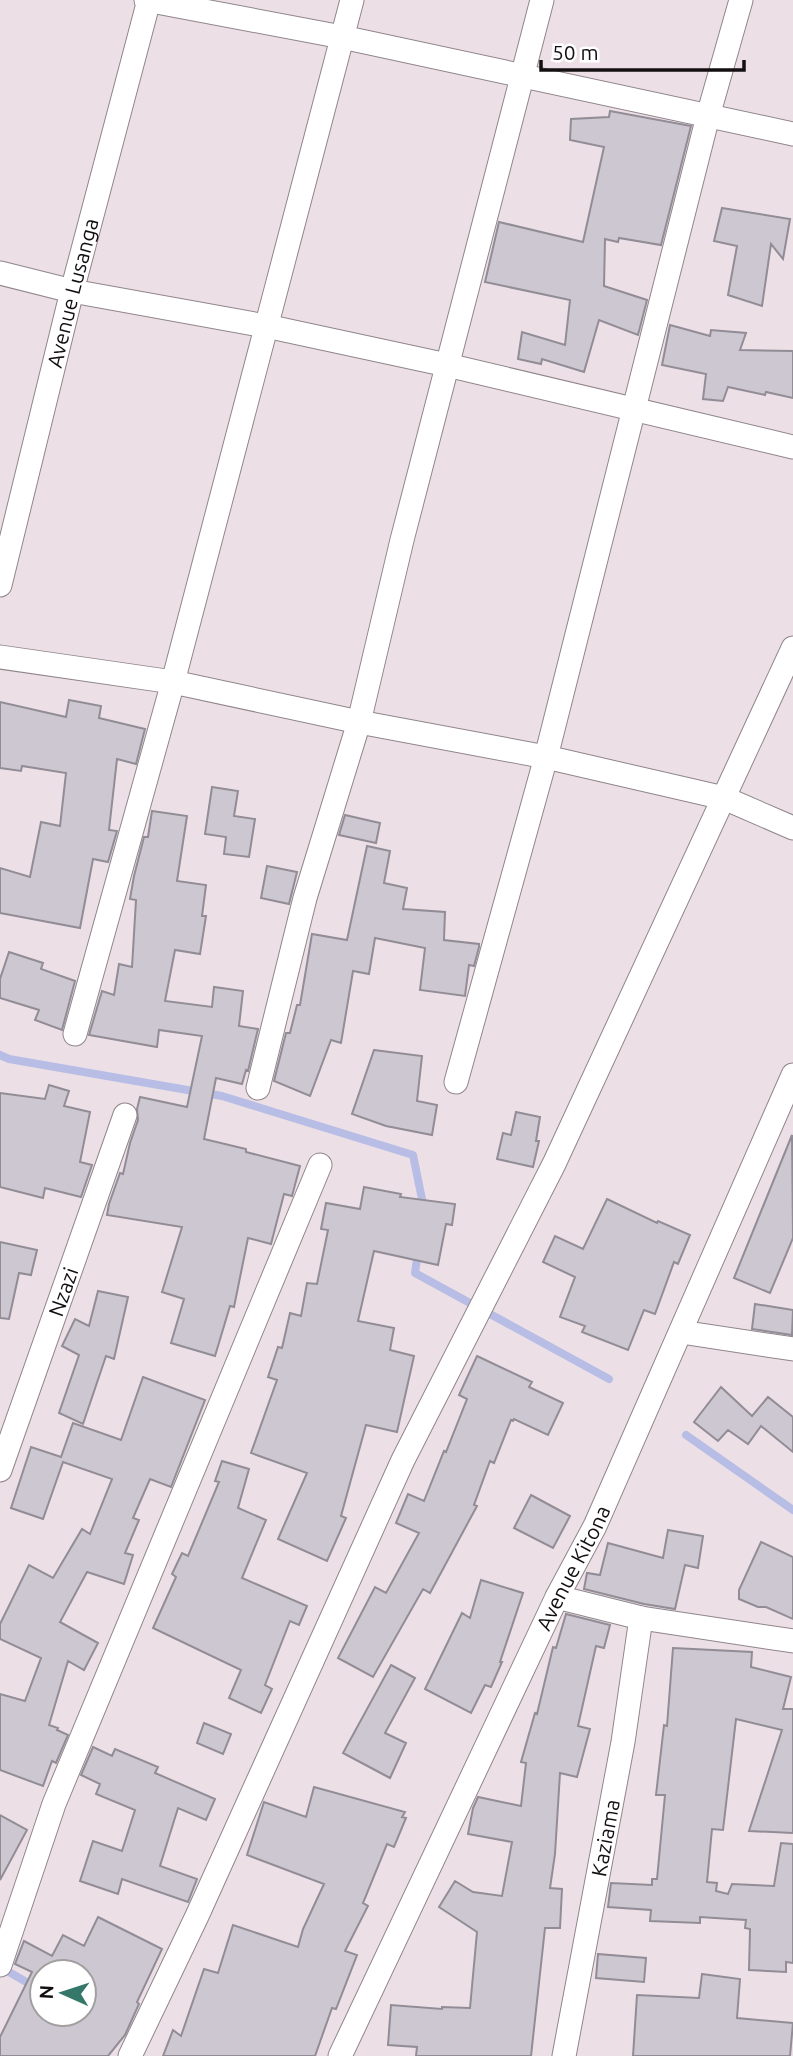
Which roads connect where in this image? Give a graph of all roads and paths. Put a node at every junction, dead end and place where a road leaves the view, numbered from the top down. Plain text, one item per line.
1 (148, 0) edge
2 (352, 0) edge
3 (542, 0) edge
4 (741, 0) edge
5 (342, 37) junction
6 (521, 76) junction
7 (708, 116) junction
8 (793, 134) edge
9 (0, 273) edge
10 (72, 291) junction
11 (266, 326) junction
12 (447, 365) junction
13 (634, 409) junction
14 (793, 447) edge
15 (0, 585) edge
16 (793, 648) edge
17 (0, 657) edge
18 (173, 682) junction
19 (359, 722) junction
20 (546, 757) junction
21 (724, 798) junction
22 (793, 828) edge
23 (75, 1034) dead end
24 (793, 1074) edge
25 (456, 1082) dead end
26 (258, 1088) dead end
27 (125, 1115) dead end
28 (320, 1166) dead end
29 (681, 1332) junction
30 (793, 1349) edge
31 (0, 1470) edge
32 (557, 1597) junction
33 (640, 1618) junction
34 (793, 1641) edge
35 (0, 1965) edge
36 (130, 2056) edge
37 (340, 2056) edge
38 (565, 2056) edge

1 - 5 street
1 - 10 street, Avenue Lusanga
2 - 5 street
3 - 6 street
4 - 7 street
5 - 6 street
5 - 11 street
6 - 7 street
6 - 12 street
7 - 8 street
7 - 13 street
9 - 10 street
10 - 11 street
10 - 15 street, Avenue Lusanga
11 - 12 street
11 - 18 street
12 - 13 street
12 - 19 street
13 - 14 street
13 - 20 street
16 - 21 street
17 - 18 street
18 - 19 street
18 - 23 street
19 - 20 street
19 - 26 street
20 - 21 street
20 - 25 street
21 - 22 street
21 - 36 street
24 - 29 street, Avenue Kitona
27 - 31 street, Nzazi
28 - 35 street
29 - 30 street
29 - 32 street, Avenue Kitona
32 - 33 street
32 - 37 street, Avenue Kitona
33 - 34 street
33 - 38 street, Kaziama

